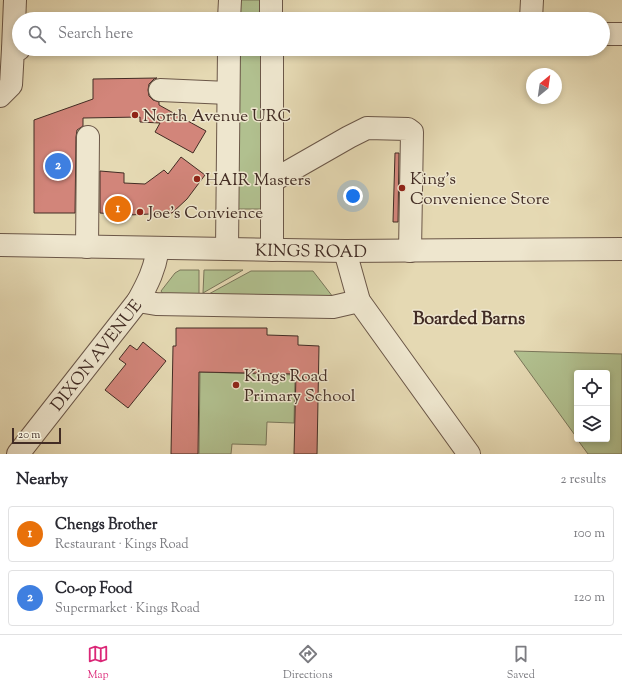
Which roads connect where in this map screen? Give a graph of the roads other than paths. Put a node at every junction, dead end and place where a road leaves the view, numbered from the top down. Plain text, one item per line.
1 (15, 0) edge
2 (230, 0) edge
3 (271, 0) edge
4 (532, 0) edge
5 (15, 12) edge
6 (230, 12) edge
7 (271, 12) edge
8 (531, 12) edge
9 (610, 34) edge
10 (622, 34) edge
11 (15, 56) edge
12 (229, 56) edge
13 (272, 56) edge
14 (160, 90) dead end
15 (228, 93) junction
16 (0, 96) edge
17 (88, 137) dead end
18 (272, 181) junction
19 (0, 245) edge
20 (87, 246) junction
21 (158, 248) junction
22 (227, 249) junction
23 (622, 249) edge
24 (272, 250) junction
25 (345, 251) junction
26 (410, 251) junction
27 (359, 301) junction
28 (138, 302) junction
29 (26, 451) edge
30 (469, 454) edge

1 - 5 street
2 - 6 street
3 - 7 street
4 - 8 street
9 - 10 street
11 - 16 street
12 - 15 street
13 - 18 street
14 - 15 street
15 - 22 street
17 - 20 street
18 - 24 street
18 - 26 street
19 - 20 street, KINGS ROAD
20 - 21 street, KINGS ROAD
21 - 22 street, KINGS ROAD
21 - 28 street, DIXON AVENUE
22 - 24 street, KINGS ROAD
23 - 26 street, KINGS ROAD
24 - 25 street, KINGS ROAD
25 - 26 street, KINGS ROAD
25 - 27 street
27 - 28 street
27 - 30 street
28 - 29 street, DIXON AVENUE

